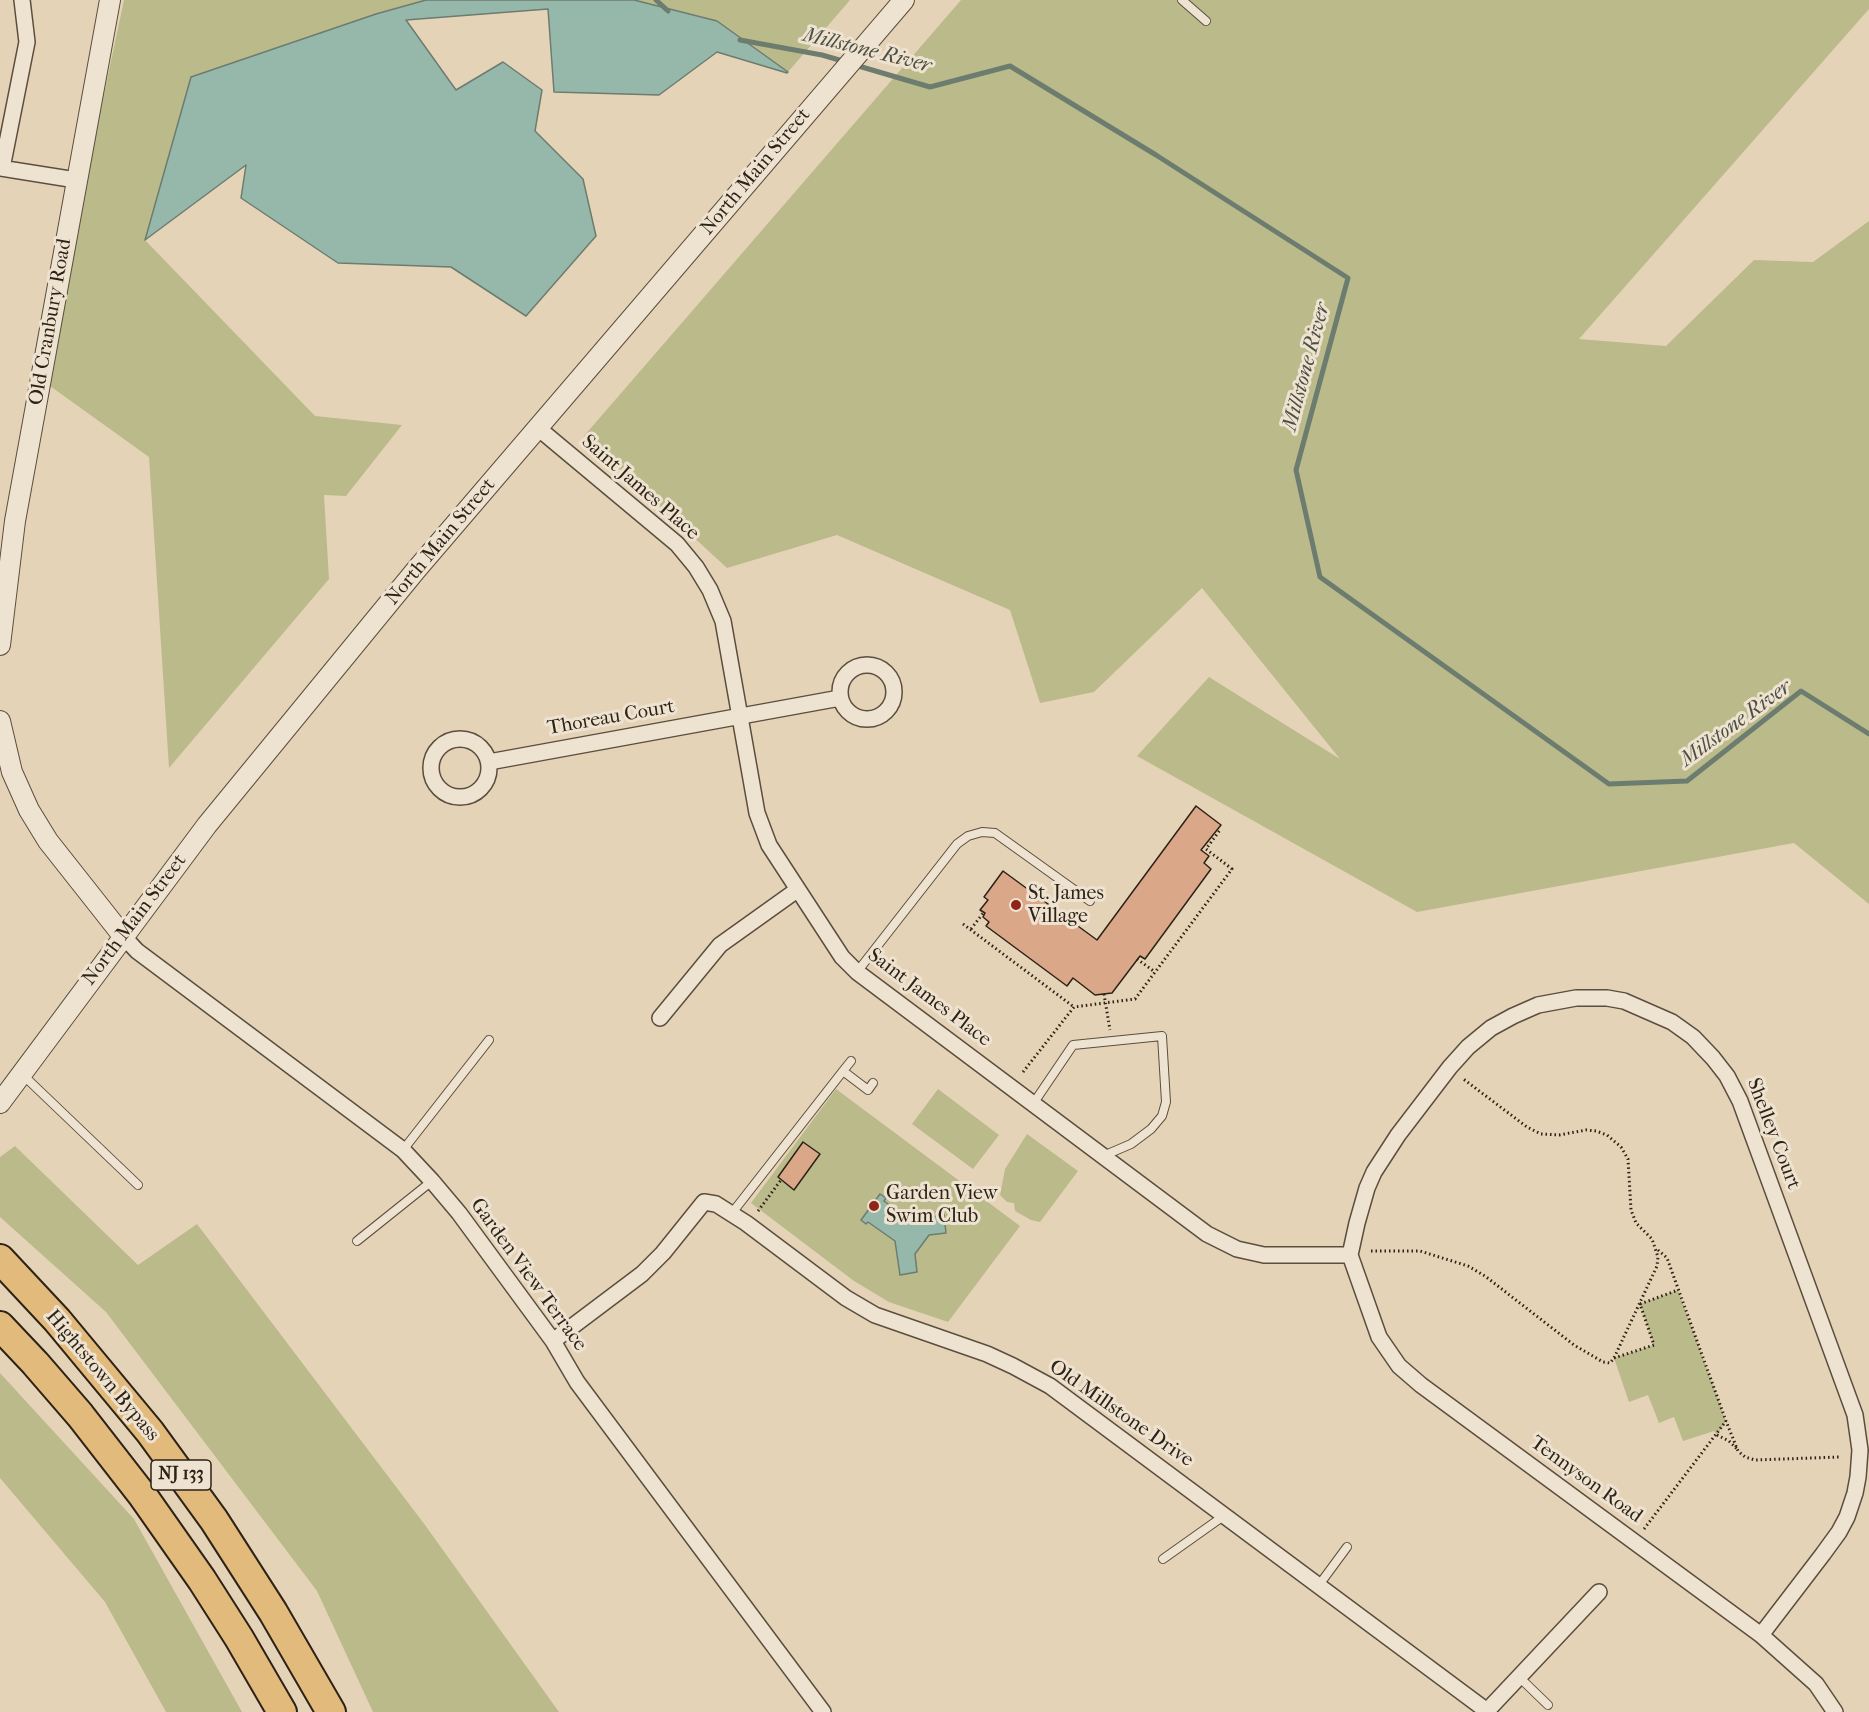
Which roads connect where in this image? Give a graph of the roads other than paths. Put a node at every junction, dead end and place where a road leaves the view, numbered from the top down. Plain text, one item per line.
1 (22, 0) edge
2 (110, 0) edge
3 (904, 0) edge
4 (1182, 0) edge
5 (1206, 21) dead end
6 (1, 168) edge
7 (76, 180) junction
8 (538, 428) junction
9 (0, 645) edge
10 (840, 698) dead end
11 (741, 716) junction
12 (0, 722) edge
13 (489, 762) dead end
14 (797, 890) junction
15 (1090, 901) dead end
16 (123, 936) junction
17 (857, 972) junction
18 (660, 1018) dead end
19 (489, 1040) dead end
20 (851, 1061) dead end
21 (843, 1071) junction
22 (21, 1074) junction
23 (873, 1083) dead end
24 (0, 1103) edge
25 (1034, 1104) junction
26 (403, 1150) junction
27 (1103, 1156) junction
28 (432, 1181) junction
29 (138, 1185) dead end
30 (732, 1213) junction
31 (357, 1241) dead end
32 (1350, 1255) junction
33 (0, 1259) edge
34 (0, 1326) edge
35 (553, 1341) junction
36 (1225, 1515) junction
37 (1347, 1547) dead end
38 (1163, 1559) dead end
39 (1319, 1585) junction
40 (1599, 1592) dead end
41 (1761, 1635) junction
42 (1519, 1677) junction
43 (1548, 1705) dead end
44 (282, 1712) edge
45 (331, 1712) edge
46 (823, 1712) edge
47 (1487, 1712) edge
48 (1835, 1712) edge

1 - 6 street
2 - 7 street, Old Cranbury Road
3 - 8 street, North Main Street
4 - 5 lane
6 - 7 street
7 - 9 street, Old Cranbury Road
8 - 11 street, Saint James Place
8 - 16 street, North Main Street
10 - 11 street, Thoreau Court
11 - 13 street, Thoreau Court
11 - 14 street, Saint James Place
12 - 16 street
14 - 17 street, Saint James Place
14 - 18 street
15 - 17 lane
16 - 22 street, North Main Street
16 - 26 street, Garden View Terrace
17 - 25 street, Saint James Place
19 - 26 lane
20 - 21 lane
21 - 23 lane
21 - 30 lane
22 - 24 street, North Main Street
22 - 29 lane
25 - 27 street, Saint James Place
25 - 27 lane
26 - 28 street, Garden View Terrace
27 - 32 street, Saint James Place
28 - 31 lane
28 - 35 street, Garden View Terrace
30 - 35 street, Old Millstone Drive
30 - 36 street, Old Millstone Drive
32 - 41 street, Tennyson Road
32 - 41 street, Shelley Court
33 - 45 highway, Hightstown Bypass / NJ 133
34 - 44 highway, NJ 133
35 - 46 street, Garden View Terrace
36 - 38 lane
36 - 39 street, Old Millstone Drive
37 - 39 lane
39 - 47 street, Old Millstone Drive
40 - 42 street
41 - 48 street, Tennyson Road
42 - 43 lane
42 - 47 street

